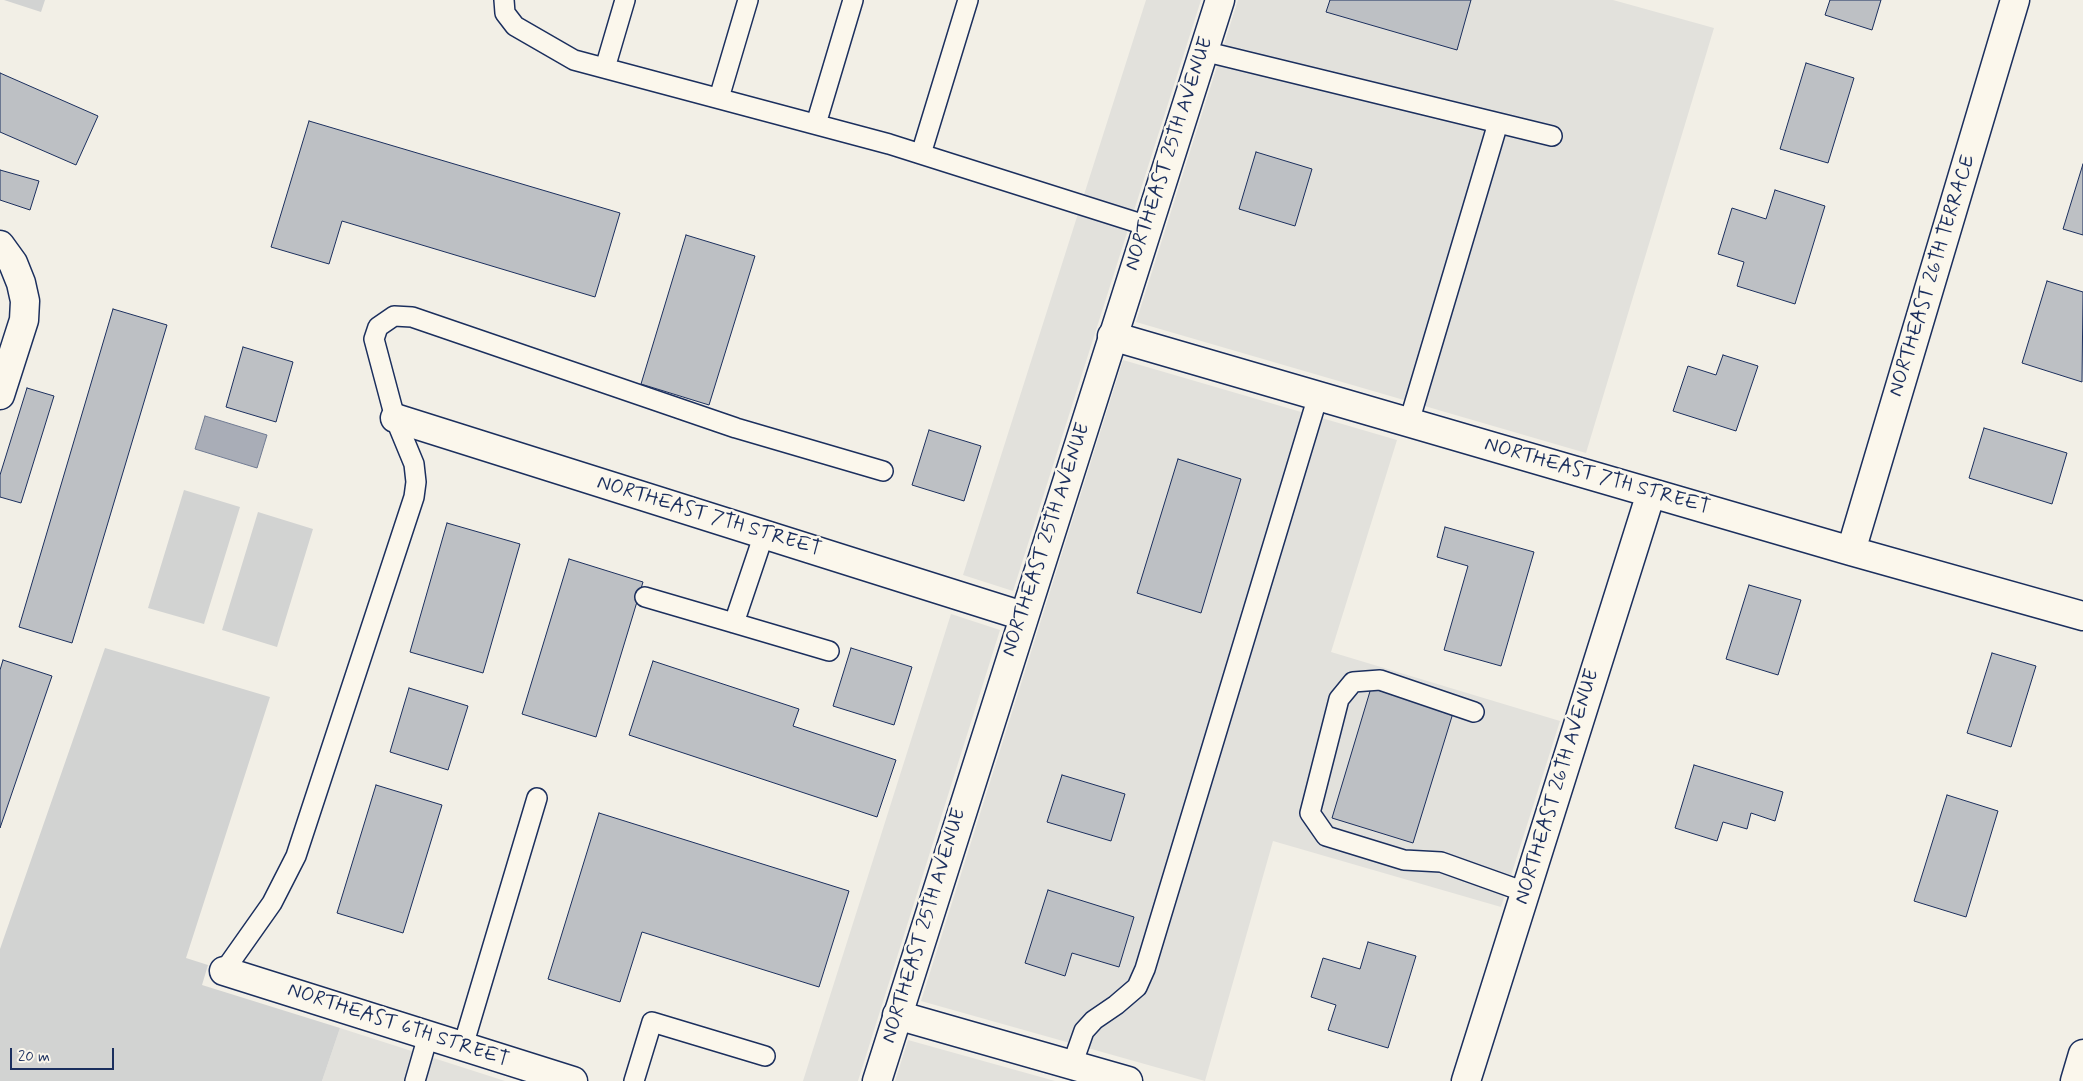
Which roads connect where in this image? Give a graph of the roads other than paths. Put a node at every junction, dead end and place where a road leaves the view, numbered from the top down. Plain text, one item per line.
1 (504, 0) edge
2 (625, 0) edge
3 (748, 0) edge
4 (853, 0) edge
5 (968, 0) edge
6 (1220, 0) edge
7 (2015, 0) edge
8 (1203, 51) junction
9 (605, 68) junction
10 (719, 98) junction
11 (1498, 123) junction
12 (816, 124) junction
13 (1552, 136) dead end
14 (921, 154) junction
15 (1148, 226) junction
16 (0, 245) edge
17 (1112, 336) junction
18 (0, 395) edge
19 (1318, 396) junction
20 (395, 418) junction
21 (1409, 422) junction
22 (883, 472) dead end
23 (1651, 493) junction
24 (764, 534) junction
25 (1851, 551) junction
26 (645, 598) dead end
27 (1023, 616) junction
28 (2083, 616) edge
29 (734, 623) junction
30 (829, 651) dead end
31 (1474, 712) dead end
32 (537, 798) dead end
33 (1525, 892) junction
34 (224, 971) joint
35 (897, 1015) junction
36 (428, 1036) junction
37 (463, 1046) junction
38 (2083, 1054) edge
39 (765, 1056) dead end
40 (1072, 1065) junction
41 (414, 1081) edge
42 (573, 1081) edge
43 (634, 1081) edge
44 (877, 1081) edge
45 (1128, 1081) edge
46 (1466, 1081) edge
47 (2075, 1081) edge

1 - 9 lane
2 - 9 lane
3 - 10 lane
4 - 12 lane
5 - 14 lane
6 - 8 street, NORTHEAST 25TH AVENUE
7 - 25 street, NORTHEAST 26TH TERRACE
8 - 11 lane
8 - 15 street, NORTHEAST 25TH AVENUE
9 - 10 lane
10 - 12 lane
11 - 13 lane
11 - 21 lane
12 - 14 lane
14 - 15 lane
15 - 17 street, NORTHEAST 25TH AVENUE
16 - 18 street
17 - 19 street, NORTHEAST 7TH STREET
17 - 27 street, NORTHEAST 25TH AVENUE
19 - 21 street, NORTHEAST 7TH STREET
19 - 40 lane
20 - 22 lane
20 - 24 street, NORTHEAST 7TH STREET
20 - 34 lane
21 - 23 street, NORTHEAST 7TH STREET
23 - 25 street, NORTHEAST 7TH STREET
23 - 33 street, NORTHEAST 26TH AVENUE
24 - 27 street, NORTHEAST 7TH STREET
24 - 29 lane
25 - 28 street, NORTHEAST 7TH STREET
26 - 29 lane
27 - 35 street, NORTHEAST 25TH AVENUE
29 - 30 lane
31 - 33 lane
32 - 37 lane
33 - 46 street, NORTHEAST 26TH AVENUE
34 - 36 street, NORTHEAST 6TH STREET
35 - 40 street
35 - 44 street, NORTHEAST 25TH AVENUE
36 - 37 street, NORTHEAST 6TH STREET
36 - 41 lane
37 - 42 street, NORTHEAST 6TH STREET
38 - 47 street
39 - 43 lane
40 - 45 street

